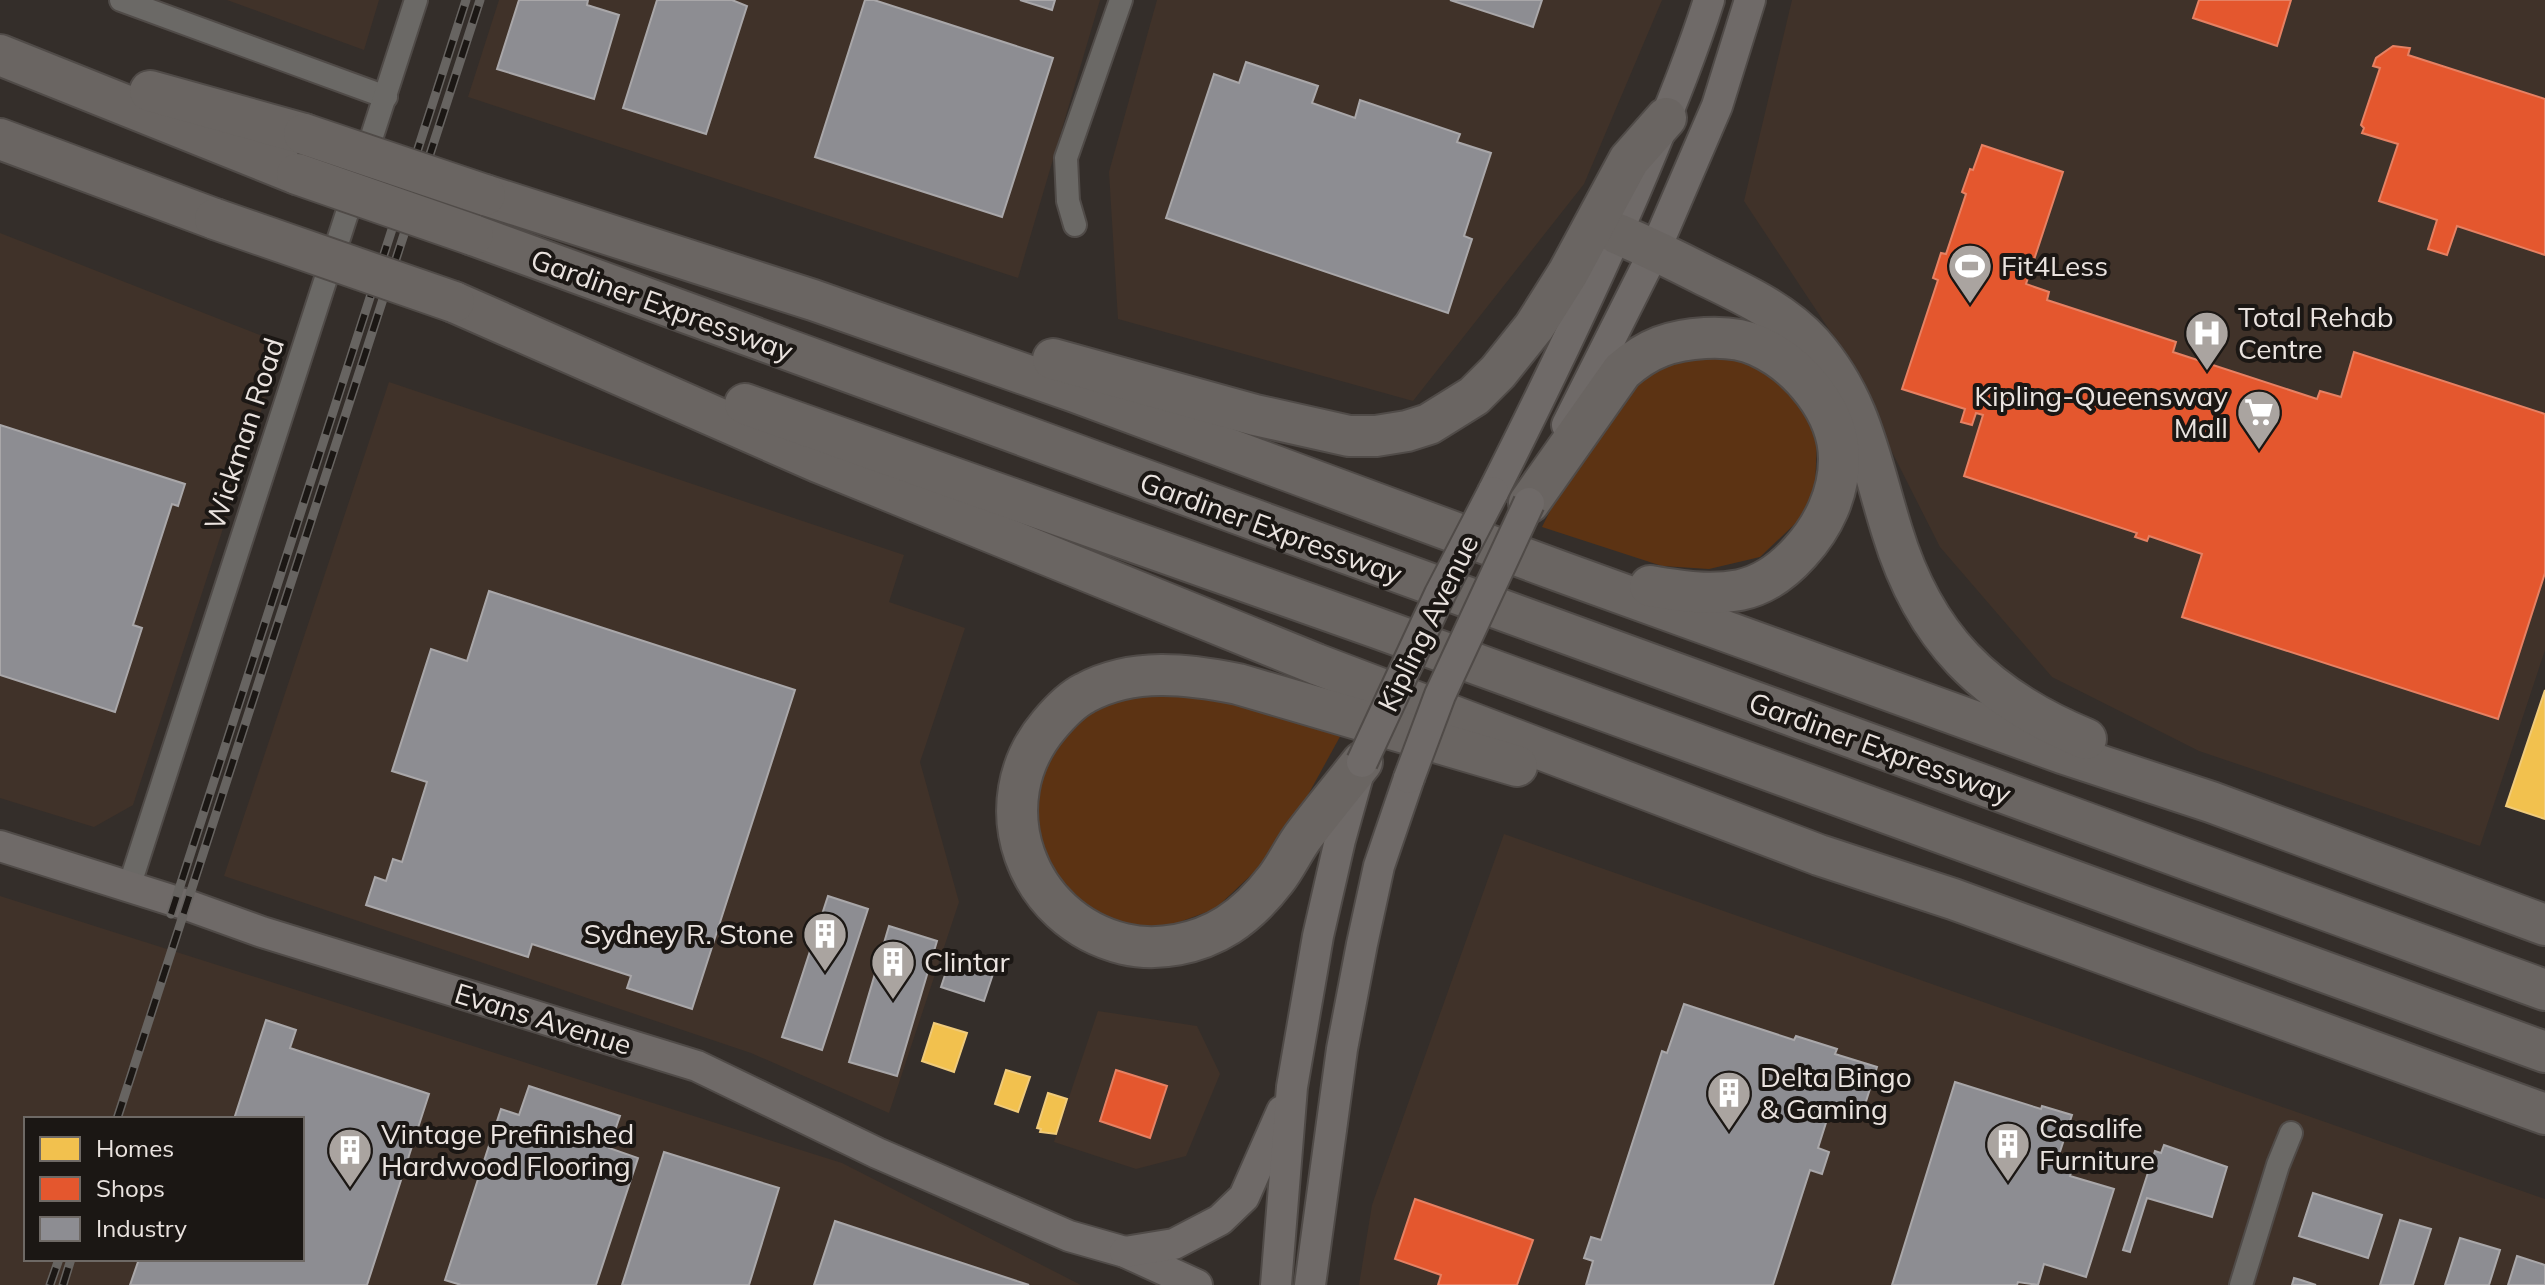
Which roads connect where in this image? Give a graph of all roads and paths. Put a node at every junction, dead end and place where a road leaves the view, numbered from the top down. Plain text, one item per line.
1 (121, 0) edge
2 (416, 0) edge
3 (1121, 0) edge
4 (1709, 0) edge
5 (1750, 0) edge
6 (0, 55) edge
7 (386, 97) junction
8 (1666, 118) junction
9 (0, 139) edge
10 (1075, 225) dead end
11 (1618, 234) junction
12 (1655, 250) junction
13 (813, 300) junction
14 (454, 302) junction
15 (1511, 497) junction
16 (1559, 571) junction
17 (1362, 762) junction
18 (2211, 802) junction
19 (0, 846) edge
20 (1819, 855) junction
21 (129, 887) junction
22 (2545, 925) edge
23 (2545, 990) edge
24 (2545, 1052) edge
25 (1292, 1087) junction
26 (2543, 1114) edge
27 (2291, 1133) dead end
28 (1069, 1236) junction
29 (1125, 1252) junction
30 (1147, 1285) edge
31 (1197, 1285) edge
32 (1276, 1285) edge
33 (1310, 1285) edge
34 (2241, 1285) edge

1 - 7 street
2 - 7 street, Wickman Road
3 - 10 street
4 - 8 main road, Kipling Avenue
5 - 12 main road, Kipling Avenue
6 - 13 highway, Gardiner Expressway, bridge
6 - 23 highway, Gardiner Expressway, bridge
7 - 21 street, Wickman Road
8 - 11 main road, Kipling Avenue
8 - 13 highway
9 - 14 highway, Gardiner Expressway, bridge
11 - 12 highway
11 - 15 main road, Kipling Avenue
12 - 15 main road, Kipling Avenue
12 - 18 highway
13 - 16 highway, Gardiner Expressway
14 - 20 highway, Gardiner Expressway
14 - 24 highway, Gardiner Expressway
15 - 16 highway
15 - 17 main road, Kipling Avenue, bridge
15 - 33 main road, Kipling Avenue, bridge
16 - 18 highway, Gardiner Expressway
17 - 20 highway
17 - 25 main road, Kipling Avenue
18 - 22 highway, Gardiner Expressway
19 - 21 main road, Evans Avenue
20 - 26 highway, Gardiner Expressway
21 - 28 main road, Evans Avenue
25 - 29 main road
25 - 32 main road, Kipling Avenue
27 - 34 street
28 - 29 main road, Evans Avenue
28 - 30 main road, Evans Avenue
29 - 31 main road, Evans Avenue

